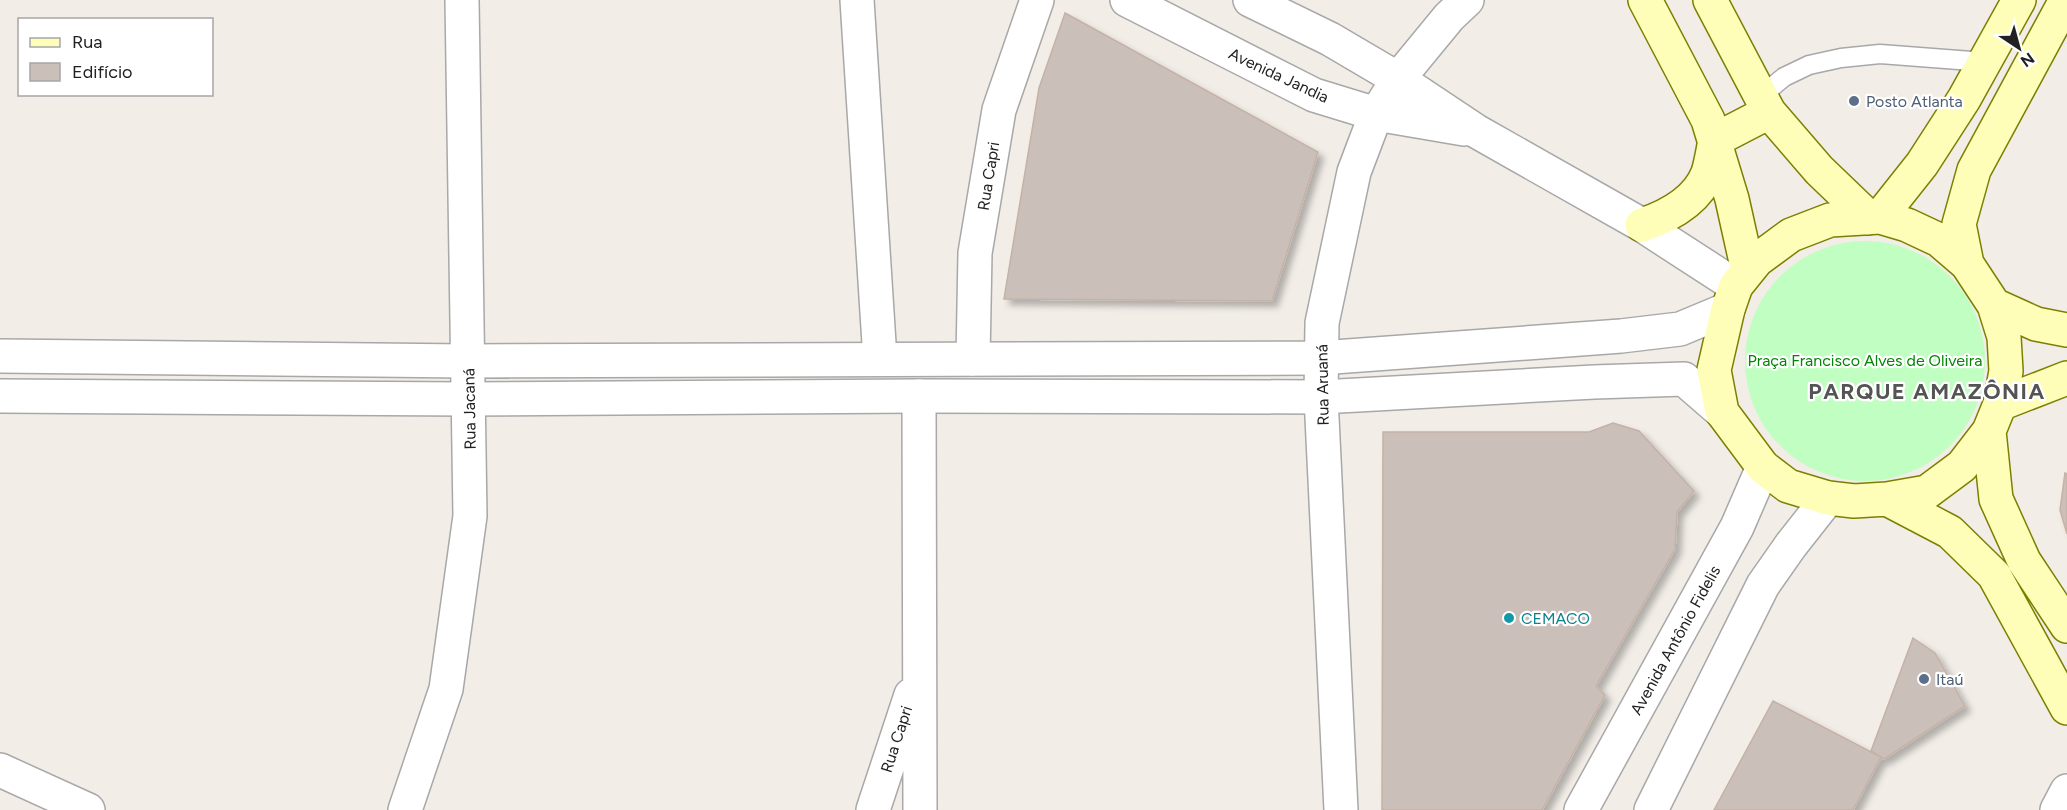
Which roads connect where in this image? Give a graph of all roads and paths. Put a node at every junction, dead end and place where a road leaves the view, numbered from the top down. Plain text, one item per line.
1 (462, 0) edge
2 (857, 0) edge
3 (1037, 0) edge
4 (1127, 0) edge
5 (1250, 0) edge
6 (1467, 0) edge
7 (1645, 0) edge
8 (1710, 0) edge
9 (2019, 0) edge
10 (2066, 0) edge
11 (1985, 62) junction
12 (1398, 79) junction
13 (1765, 104) junction
14 (1376, 114) junction
15 (1476, 131) junction
16 (1715, 140) junction
17 (1874, 217) junction
18 (1642, 225) junction
19 (1967, 264) junction
20 (1737, 288) junction
21 (1994, 305) junction
22 (2067, 330) edge
23 (1587, 339) junction
24 (0, 356) edge
25 (1320, 358) junction
26 (880, 359) junction
27 (973, 359) junction
28 (468, 361) junction
29 (2067, 378) edge
30 (1594, 382) junction
31 (0, 396) edge
32 (920, 396) junction
33 (1321, 398) junction
34 (468, 399) junction
35 (1722, 412) junction
36 (1994, 417) junction
37 (1763, 467) junction
38 (1828, 498) junction
39 (1887, 499) junction
40 (2067, 626) edge
41 (920, 669) junction
42 (2067, 708) edge
43 (0, 770) edge
44 (2067, 791) edge
45 (88, 810) edge
46 (405, 810) edge
47 (873, 810) edge
48 (920, 810) edge
49 (1341, 810) edge
50 (1581, 810) edge
51 (1651, 810) edge
52 (2057, 810) edge

1 - 28 street, Rua Jacaná
2 - 26 street
3 - 27 street, Rua Capri
4 - 14 street, Avenida Jandia
5 - 12 street, Avenida Jandia
6 - 12 street, Rua Aruaná
7 - 16 main road
8 - 13 main road
9 - 11 main road
10 - 19 main road
11 - 13 lane
11 - 17 main road
12 - 14 street, Rua Aruaná
12 - 15 street, Avenida Jandia
13 - 16 main road
13 - 17 main road
14 - 15 street, Avenida Jandia
14 - 25 street, Rua Aruaná
15 - 18 street, Avenida Jandia
16 - 18 main road
16 - 20 main road
17 - 19 main road
17 - 20 main road
18 - 20 street, Avenida Jandia
19 - 21 main road
20 - 23 street
20 - 35 main road
21 - 22 main road
21 - 36 main road
23 - 25 street
23 - 30 street
24 - 28 street
25 - 27 street
25 - 33 street, Rua Aruaná
26 - 27 street
26 - 28 street
28 - 34 street, Rua Jacaná
29 - 36 main road
30 - 33 street
30 - 35 street
31 - 34 street
32 - 33 street
32 - 34 street
32 - 41 street, Rua Capri
33 - 49 street, Rua Aruaná
34 - 46 street, Rua Jacaná
35 - 37 main road
36 - 39 main road
36 - 40 main road
37 - 38 main road
37 - 50 street, Avenida Antônio Fidelis
38 - 39 main road
38 - 51 street
39 - 42 main road
41 - 47 street, Rua Capri
41 - 48 street, Rua Capri
43 - 45 street
44 - 52 street

